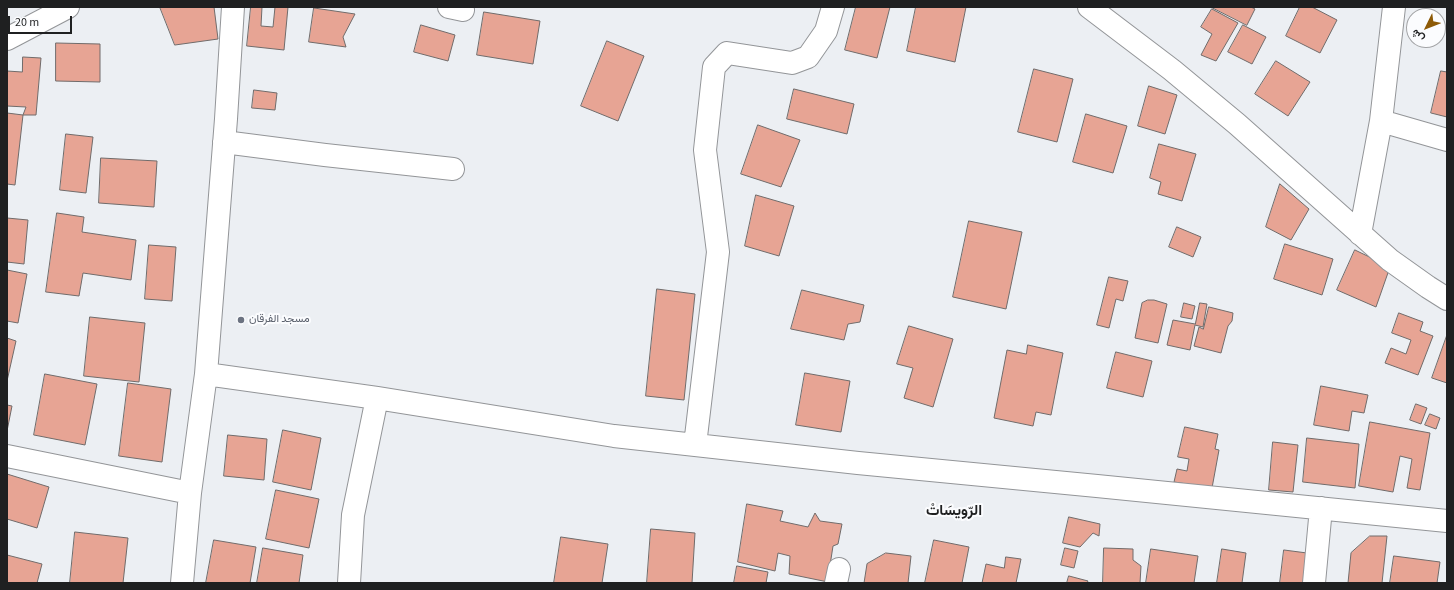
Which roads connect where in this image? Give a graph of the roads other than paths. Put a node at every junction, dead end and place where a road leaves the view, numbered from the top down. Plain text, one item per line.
1 (68, 7) edge
2 (233, 7) edge
3 (833, 7) edge
4 (1089, 7) edge
5 (1394, 7) edge
6 (7, 39) edge
7 (1381, 121) junction
8 (1447, 140) edge
9 (224, 142) junction
10 (453, 168) dead end
11 (1360, 234) junction
12 (1447, 299) edge
13 (206, 374) junction
14 (376, 398) junction
15 (695, 445) junction
16 (7, 456) edge
17 (190, 493) junction
18 (1322, 508) junction
19 (1447, 521) edge
20 (182, 583) edge
21 (349, 583) edge
22 (1314, 583) edge

1 - 6 street
2 - 9 street
3 - 15 street
4 - 11 street
5 - 7 street
7 - 8 street
7 - 11 street
9 - 10 street
9 - 13 street
11 - 12 street
13 - 14 street
13 - 17 street
14 - 15 street
14 - 21 street
15 - 18 street
16 - 17 street
17 - 20 street
18 - 19 street
18 - 22 street

